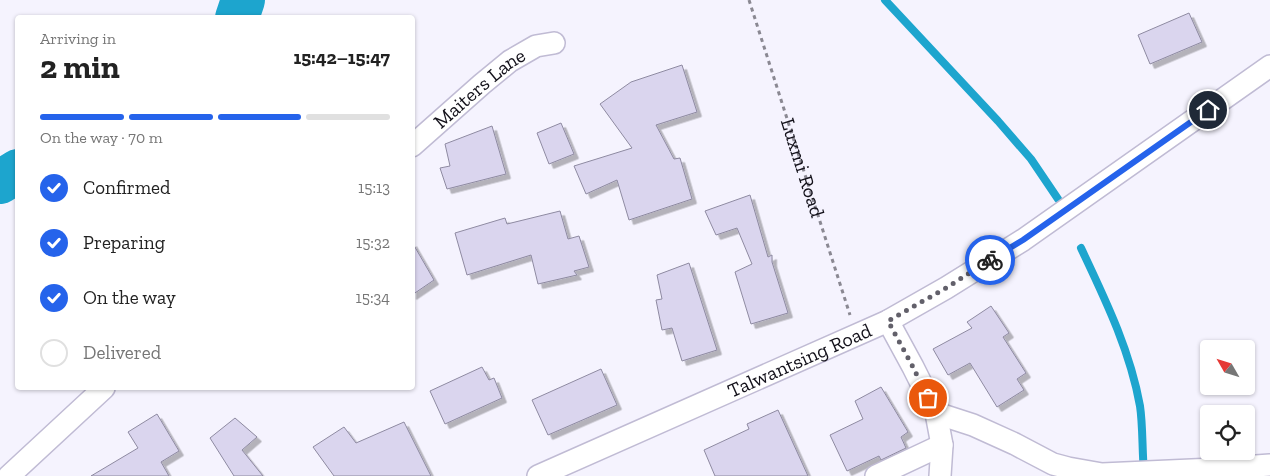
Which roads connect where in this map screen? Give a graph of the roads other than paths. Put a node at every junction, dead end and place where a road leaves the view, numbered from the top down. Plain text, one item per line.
1 (554, 43) dead end
2 (1270, 66) edge
3 (415, 143) edge
4 (888, 321) junction
5 (102, 390) edge
6 (936, 413) junction
7 (942, 445) junction
8 (1270, 465) edge
9 (9, 476) edge
10 (538, 476) edge
11 (876, 476) edge
12 (940, 476) edge

1 - 3 street, Maiters Lane
2 - 4 street, Talwantsing Road
4 - 6 street
4 - 10 street, Talwantsing Road
5 - 9 street
6 - 7 street
6 - 8 street
7 - 11 street
7 - 12 street

